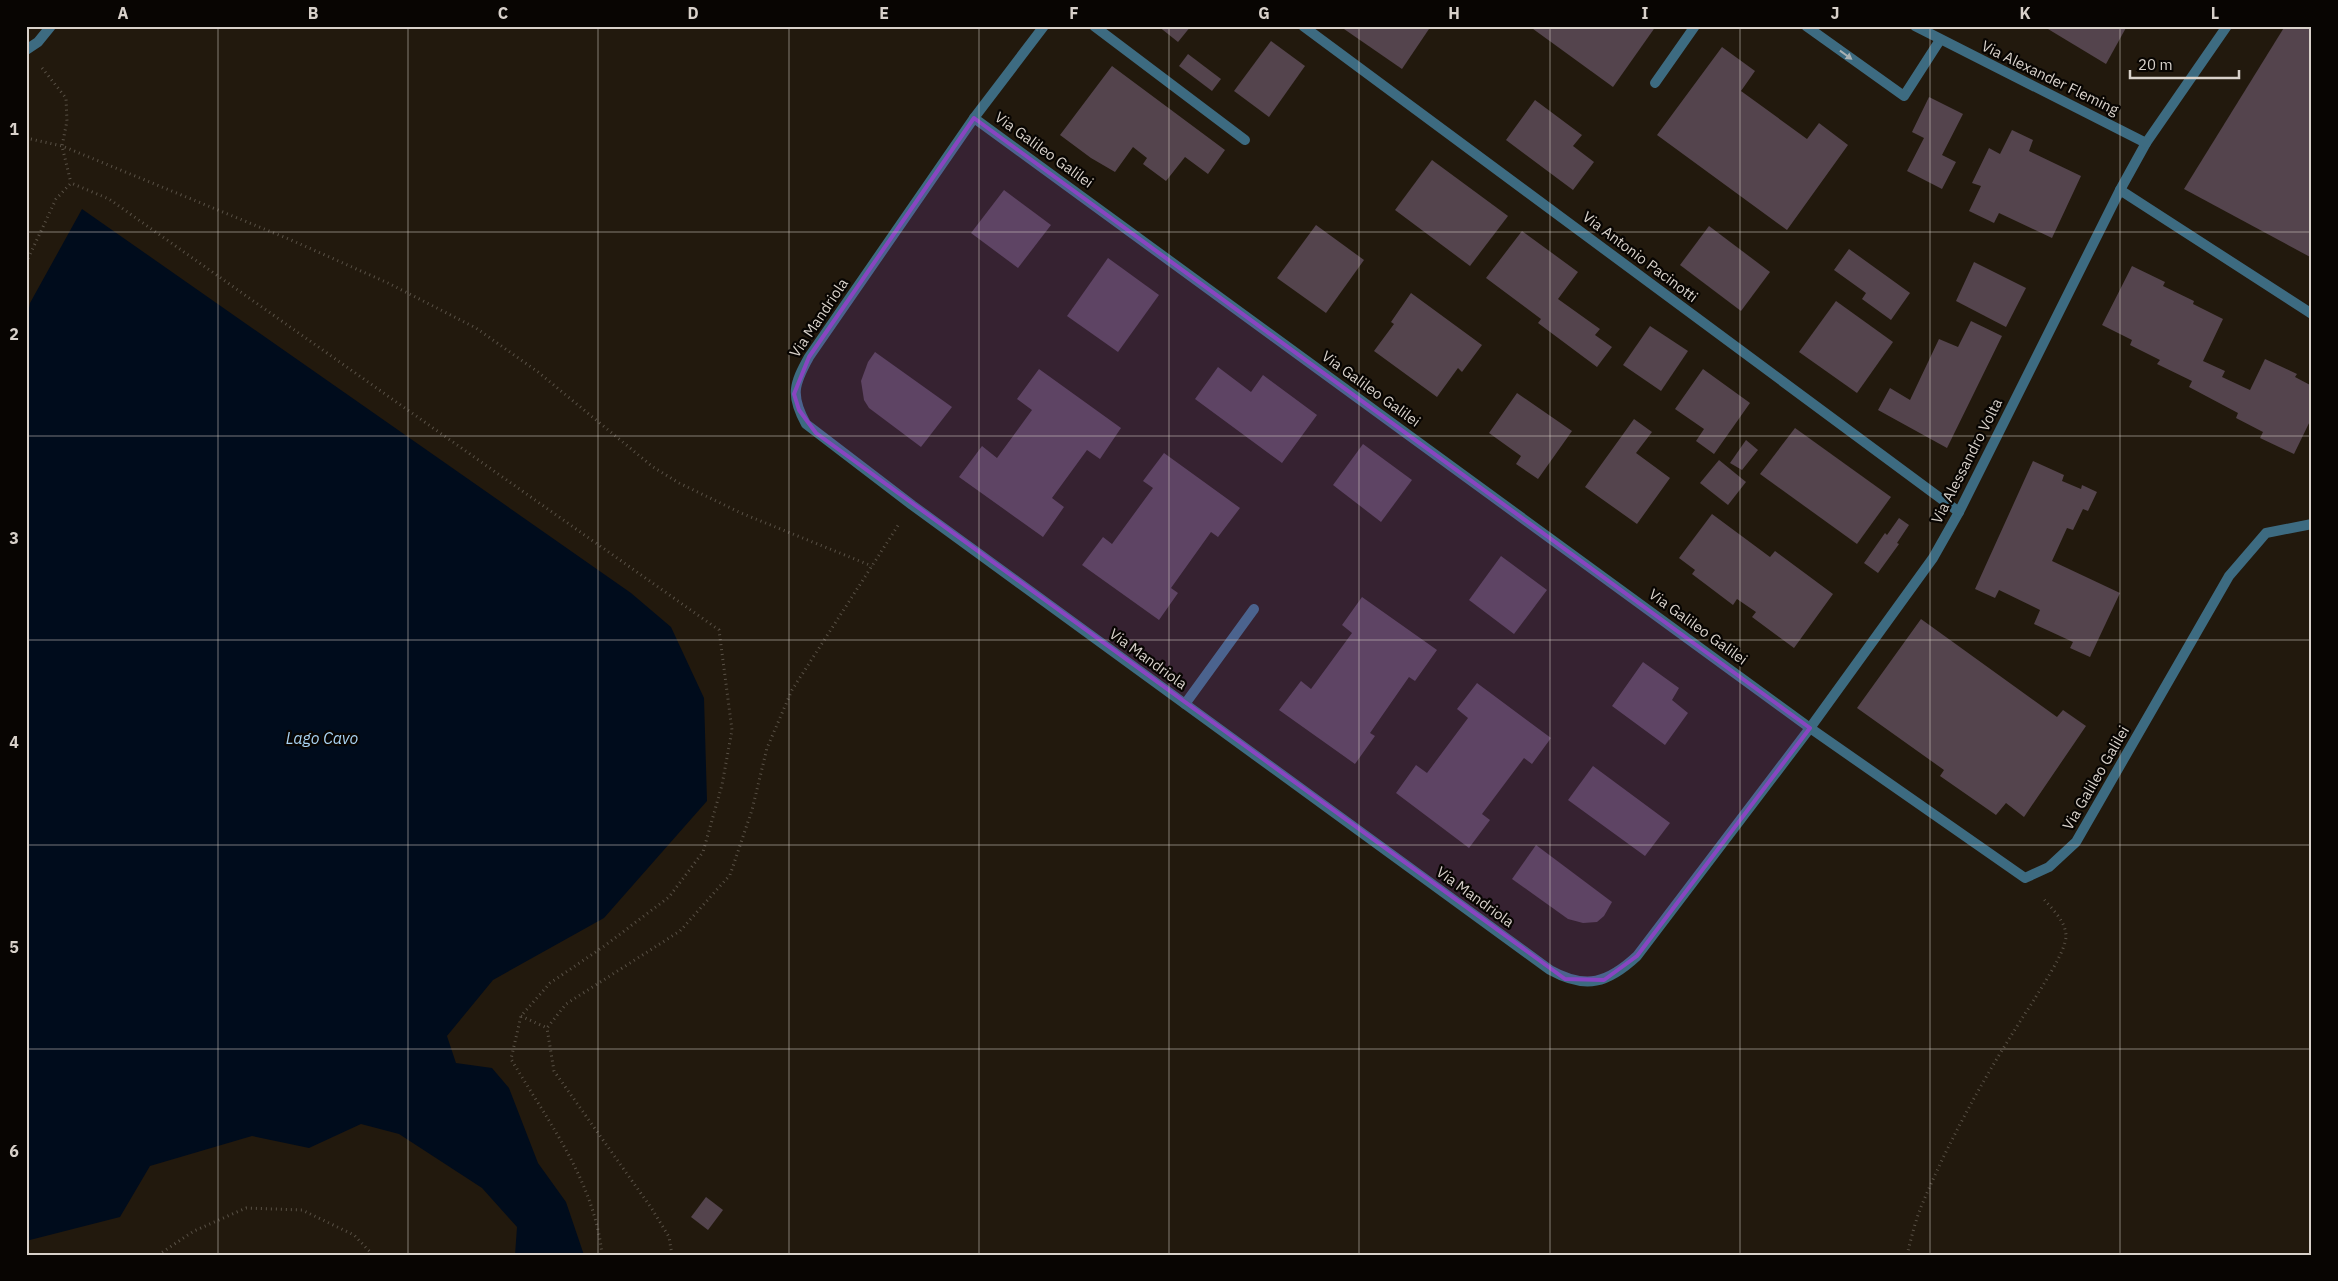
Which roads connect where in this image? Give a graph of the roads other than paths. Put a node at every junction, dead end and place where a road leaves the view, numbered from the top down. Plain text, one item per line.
1 (51, 26) edge
2 (1044, 26) edge
3 (1094, 26) edge
4 (1303, 26) edge
5 (1695, 26) edge
6 (1806, 26) edge
7 (1915, 26) edge
8 (2227, 26) edge
9 (1940, 40) junction
10 (27, 50) edge
11 (1655, 83) dead end
12 (974, 118) junction
13 (1245, 140) dead end
14 (2146, 143) junction
15 (2120, 190) junction
16 (2312, 314) edge
17 (1959, 512) junction
18 (2312, 524) edge
19 (1254, 609) dead end
20 (1185, 704) junction
21 (1810, 728) junction

1 - 10 street
2 - 12 street, Via Mandriola
3 - 13 street
4 - 17 street, Via Antonio Pacinotti
5 - 11 street
6 -> 9 street
7 - 9 street, Via Alexander Fleming
8 - 14 street, Via Alessandro Volta
9 - 14 street, Via Alexander Fleming
12 - 20 street, Via Mandriola
12 - 21 street, Via Galileo Galilei
14 - 15 street, Via Alessandro Volta
15 - 16 street
15 - 17 street, Via Alessandro Volta
17 - 21 street, Via Alessandro Volta
18 - 21 street, Via Galileo Galilei
19 - 20 street
20 - 21 street, Via Mandriola

